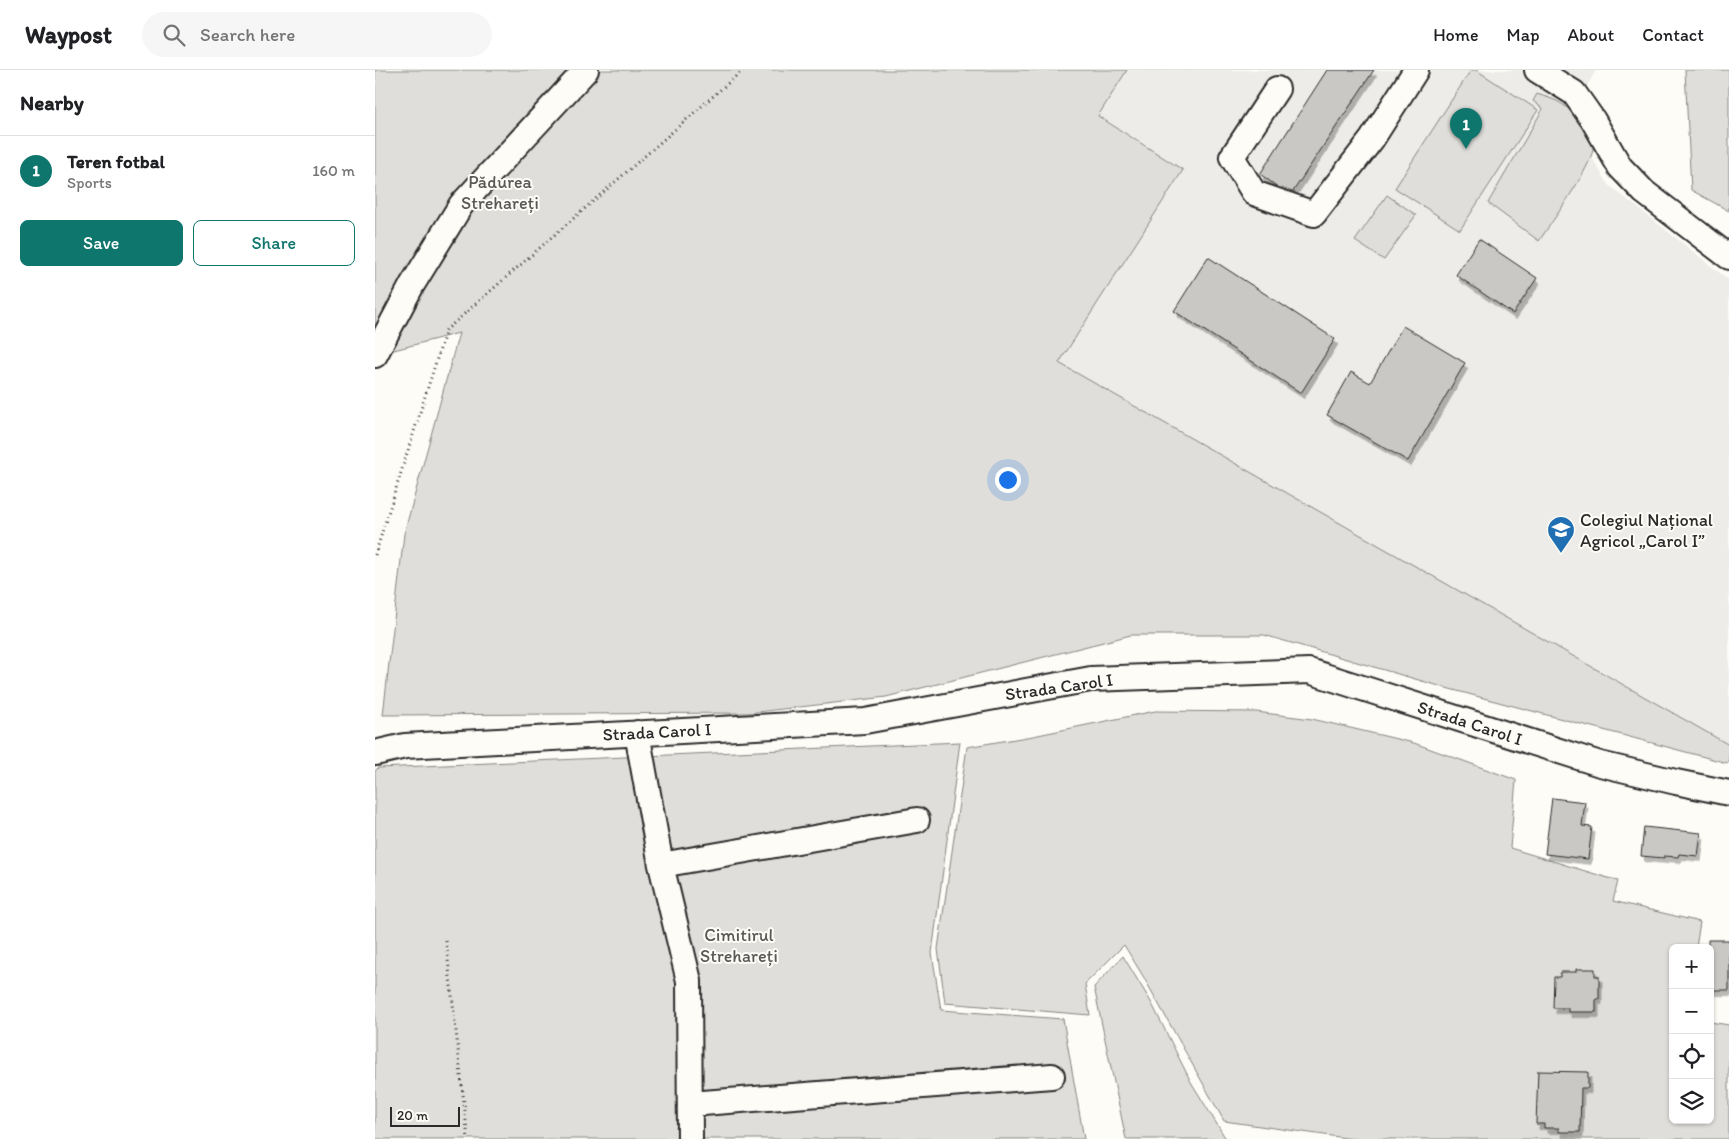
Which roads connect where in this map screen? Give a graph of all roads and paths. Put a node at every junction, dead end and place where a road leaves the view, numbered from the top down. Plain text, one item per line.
1 (586, 70) edge
2 (743, 70) edge
3 (1416, 70) edge
4 (1537, 70) edge
5 (1277, 89) dead end
6 (1729, 257) edge
7 (375, 355) edge
8 (375, 555) edge
9 (637, 733) junction
10 (375, 753) edge
11 (1729, 793) edge
12 (917, 820) dead end
13 (661, 864) junction
14 (445, 941) dead end
15 (1052, 1076) dead end
16 (690, 1104) junction
17 (468, 1139) edge
18 (690, 1139) edge

1 - 7 street
2 - 8 path
3 - 5 street
4 - 6 street
9 - 10 street, Strada Carol I
9 - 11 street, Strada Carol I
9 - 13 street
12 - 13 street
13 - 16 street
14 - 17 path
15 - 16 street
16 - 18 street

